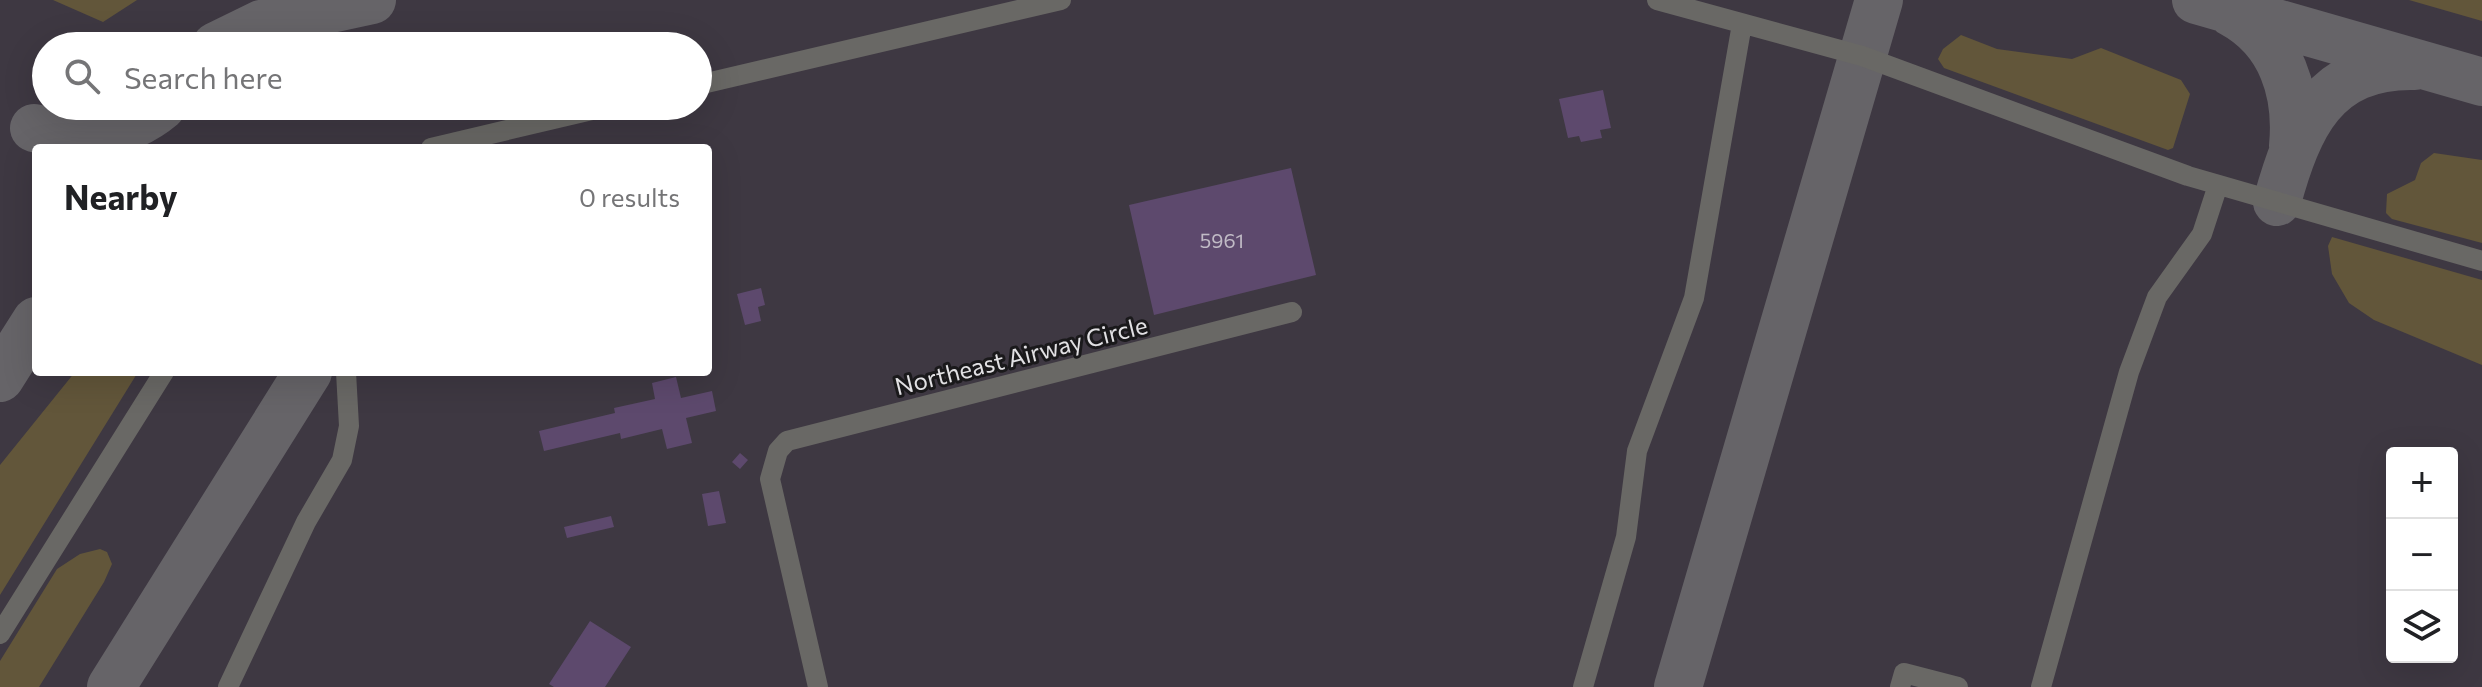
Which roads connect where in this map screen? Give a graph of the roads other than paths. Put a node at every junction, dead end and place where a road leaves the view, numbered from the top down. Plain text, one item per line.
1 (1061, 0) edge
2 (1657, 0) edge
3 (1742, 24) junction
4 (712, 82) edge
5 (551, 120) edge
6 (451, 144) edge
7 (2218, 185) junction
8 (2482, 261) edge
9 (1292, 312) dead end
10 (161, 376) edge
11 (346, 376) edge
12 (0, 634) edge
13 (228, 687) edge
14 (818, 687) edge
15 (1583, 687) edge
16 (1900, 687) edge
17 (1958, 687) edge
18 (2041, 687) edge

1 - 4 lane
2 - 3 lane
3 - 7 lane
3 - 15 lane
5 - 6 lane
7 - 8 lane
7 - 18 lane
9 - 14 lane, Northeast Airway Circle
10 - 12 lane
11 - 13 lane
16 - 17 lane

